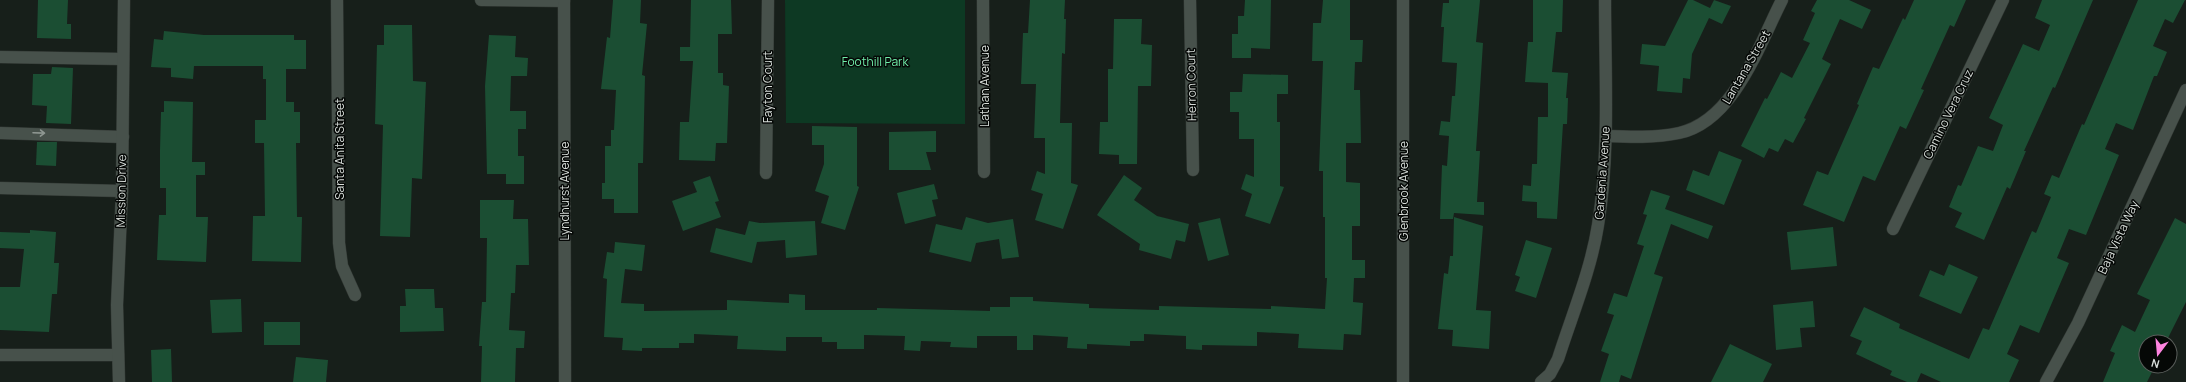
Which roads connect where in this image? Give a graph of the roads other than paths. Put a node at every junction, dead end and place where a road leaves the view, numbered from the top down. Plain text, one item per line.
1 (124, 0) edge
2 (337, 0) edge
3 (482, 0) edge
4 (564, 0) edge
5 (768, 0) edge
6 (983, 0) edge
7 (1190, 0) edge
8 (1403, 0) edge
9 (1605, 0) edge
10 (1782, 0) edge
11 (2003, 0) edge
12 (0, 57) edge
13 (123, 59) junction
14 (2186, 90) edge
15 (0, 133) edge
16 (1606, 136) junction
17 (122, 137) junction
18 (1193, 170) dead end
19 (984, 172) dead end
20 (766, 173) dead end
21 (0, 188) edge
22 (122, 191) junction
23 (1893, 229) dead end
24 (355, 295) dead end
25 (0, 354) edge
26 (118, 355) junction
27 (118, 382) edge
28 (565, 382) edge
29 (1403, 382) edge
30 (1541, 382) edge
31 (2046, 382) edge

1 - 13 street, Mission Drive
2 - 24 street, Santa Anita Street
3 - 4 street
4 - 28 street, Lyndhurst Avenue
5 - 20 street, Fayton Court
6 - 19 street, Lathan Avenue
7 - 18 street, Herron Court
8 - 29 street, Glenbrook Avenue
9 - 16 street, Gardenia Avenue
10 - 16 street, Lantana Street
11 - 23 street, Camino Vera Cruz
12 - 13 street
13 - 17 street, Mission Drive
14 - 31 street, Baja Vista Way
15 -> 17 street
16 - 30 street, Gardenia Avenue
17 - 22 street, Mission Drive
21 - 22 street
22 - 26 street, Mission Drive
25 - 26 street
26 - 27 street, Mission Drive

